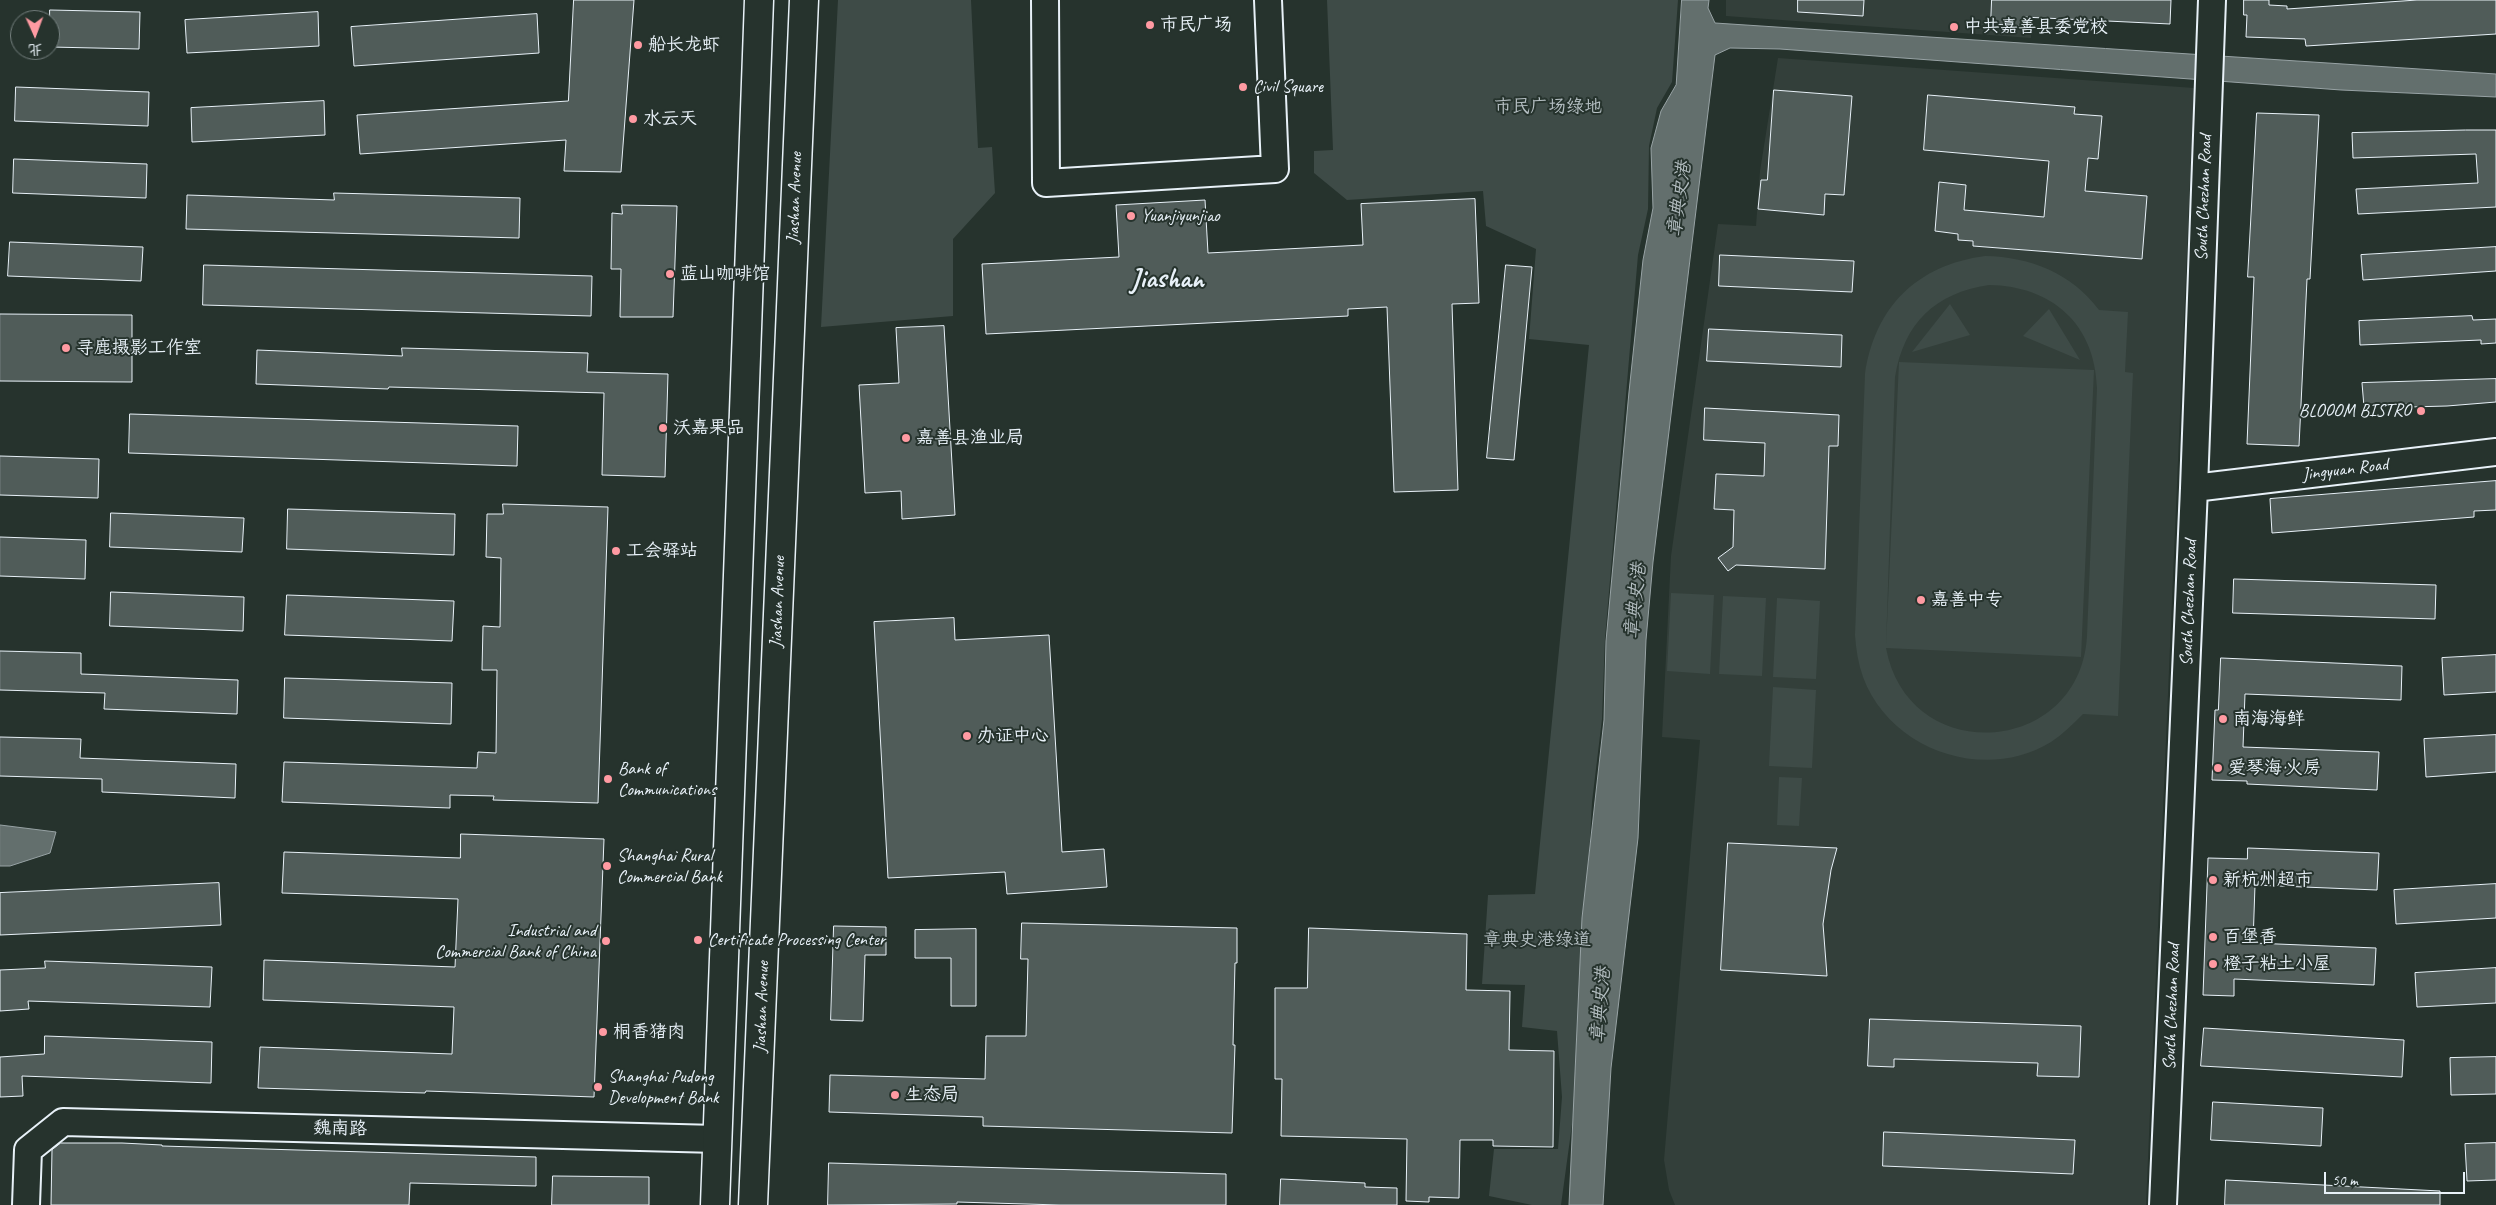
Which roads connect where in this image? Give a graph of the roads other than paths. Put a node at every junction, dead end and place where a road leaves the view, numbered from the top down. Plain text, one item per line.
1 (760, 0) edge
2 (804, 0) edge
3 (1045, 0) edge
4 (1268, 0) edge
5 (2212, 0) edge
6 (2496, 452) edge
7 (2194, 488) junction
8 (717, 1139) junction
9 (26, 1205) edge
10 (715, 1205) edge
11 (753, 1205) edge
12 (2163, 1205) edge

1 - 8 main road
2 - 11 main road, Jiashan Avenue
3 - 4 street
5 - 7 street, South Chezhan Road
6 - 7 street, Jingyuan Road
7 - 12 street, South Chezhan Road
8 - 9 street, 魏南路
8 - 10 main road

